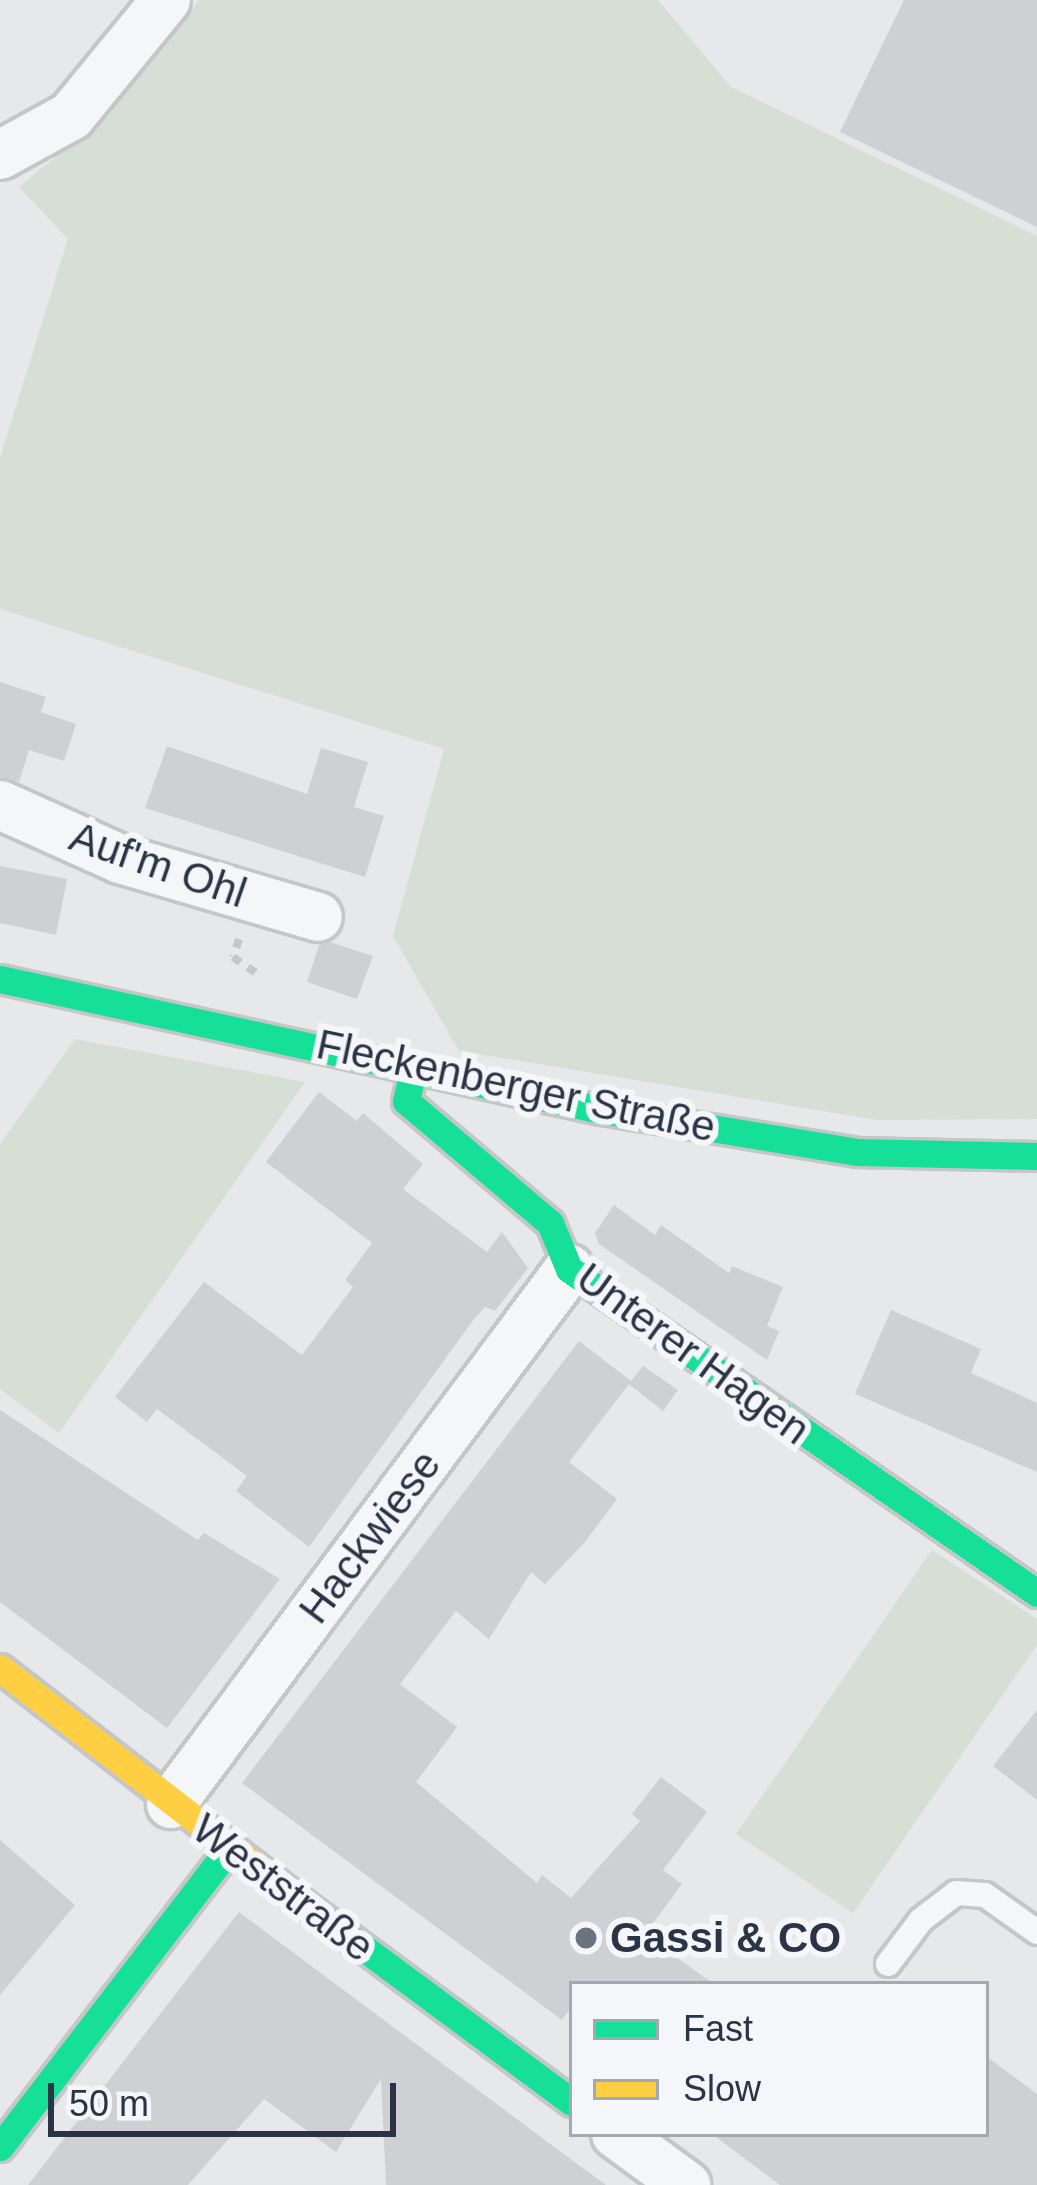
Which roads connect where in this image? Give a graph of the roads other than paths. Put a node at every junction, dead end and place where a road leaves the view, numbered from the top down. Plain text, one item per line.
1 (166, 0) edge
2 (0, 155) edge
3 (0, 805) edge
4 (318, 917) dead end
5 (0, 979) edge
6 (412, 1069) junction
7 (1037, 1156) edge
8 (569, 1269) junction
9 (1037, 1593) edge
10 (0, 1668) edge
11 (171, 1804) junction
12 (229, 1849) junction
13 (1037, 1932) edge
14 (888, 1964) dead end
15 (569, 2100) edge
16 (620, 2137) edge
17 (0, 2147) edge
18 (686, 2185) edge

1 - 2 street
3 - 4 street, Auf'm Ohl
5 - 6 street, Fleckenberger Straße
6 - 7 street, Fleckenberger Straße
6 - 8 street, Unterer Hagen
8 - 9 street, Unterer Hagen
8 - 11 street, Hackwiese
10 - 11 street, Weststraße
11 - 12 street, Weststraße
12 - 15 street, Weststraße
12 - 17 street
13 - 14 lane
16 - 18 street

